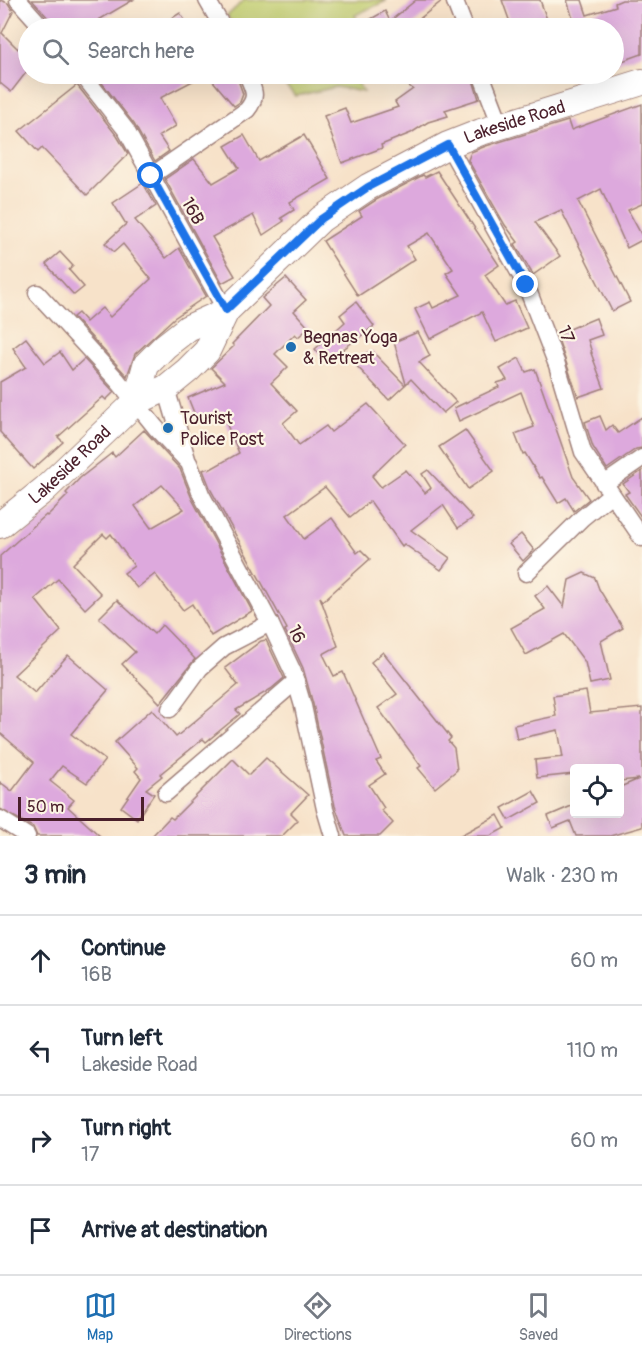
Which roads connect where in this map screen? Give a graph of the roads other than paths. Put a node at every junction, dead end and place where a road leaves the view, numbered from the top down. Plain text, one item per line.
1 (18, 0) edge
2 (207, 0) edge
3 (455, 2) edge
4 (34, 18) edge
5 (217, 18) edge
6 (461, 18) edge
7 (642, 82) edge
8 (90, 84) edge
9 (251, 84) edge
10 (485, 84) edge
11 (501, 126) junction
12 (448, 145) junction
13 (151, 176) junction
14 (37, 293) dead end
15 (226, 310) junction
16 (166, 388) junction
17 (136, 402) junction
18 (642, 458) edge
19 (189, 463) junction
20 (607, 489) junction
21 (0, 525) edge
22 (642, 538) edge
23 (526, 573) dead end
24 (270, 623) junction
25 (296, 681) junction
26 (170, 710) dead end
27 (166, 793) dead end
28 (0, 819) edge
29 (27, 836) edge
30 (333, 836) edge

1 - 4 street
2 - 5 street
3 - 6 street
7 - 11 main road, Lakeside Road
8 - 13 street, 16B
9 - 13 street
10 - 11 street
11 - 12 main road, Lakeside Road
12 - 15 main road, Lakeside Road
12 - 20 street, 17 / 17
13 - 15 street, 16B
14 - 17 street, 16
15 - 16 main road
15 - 17 main road
16 - 17 main road
16 - 19 street, 16 / 16
17 - 19 street, 16 / 16
17 - 21 main road, Lakeside Road
18 - 20 street
19 - 24 street, 16 / 16
20 - 22 street, 17 / 17
20 - 23 street
24 - 25 street, 16 / 16
24 - 26 street
25 - 27 street
25 - 30 street, 16 / 16
28 - 29 street

